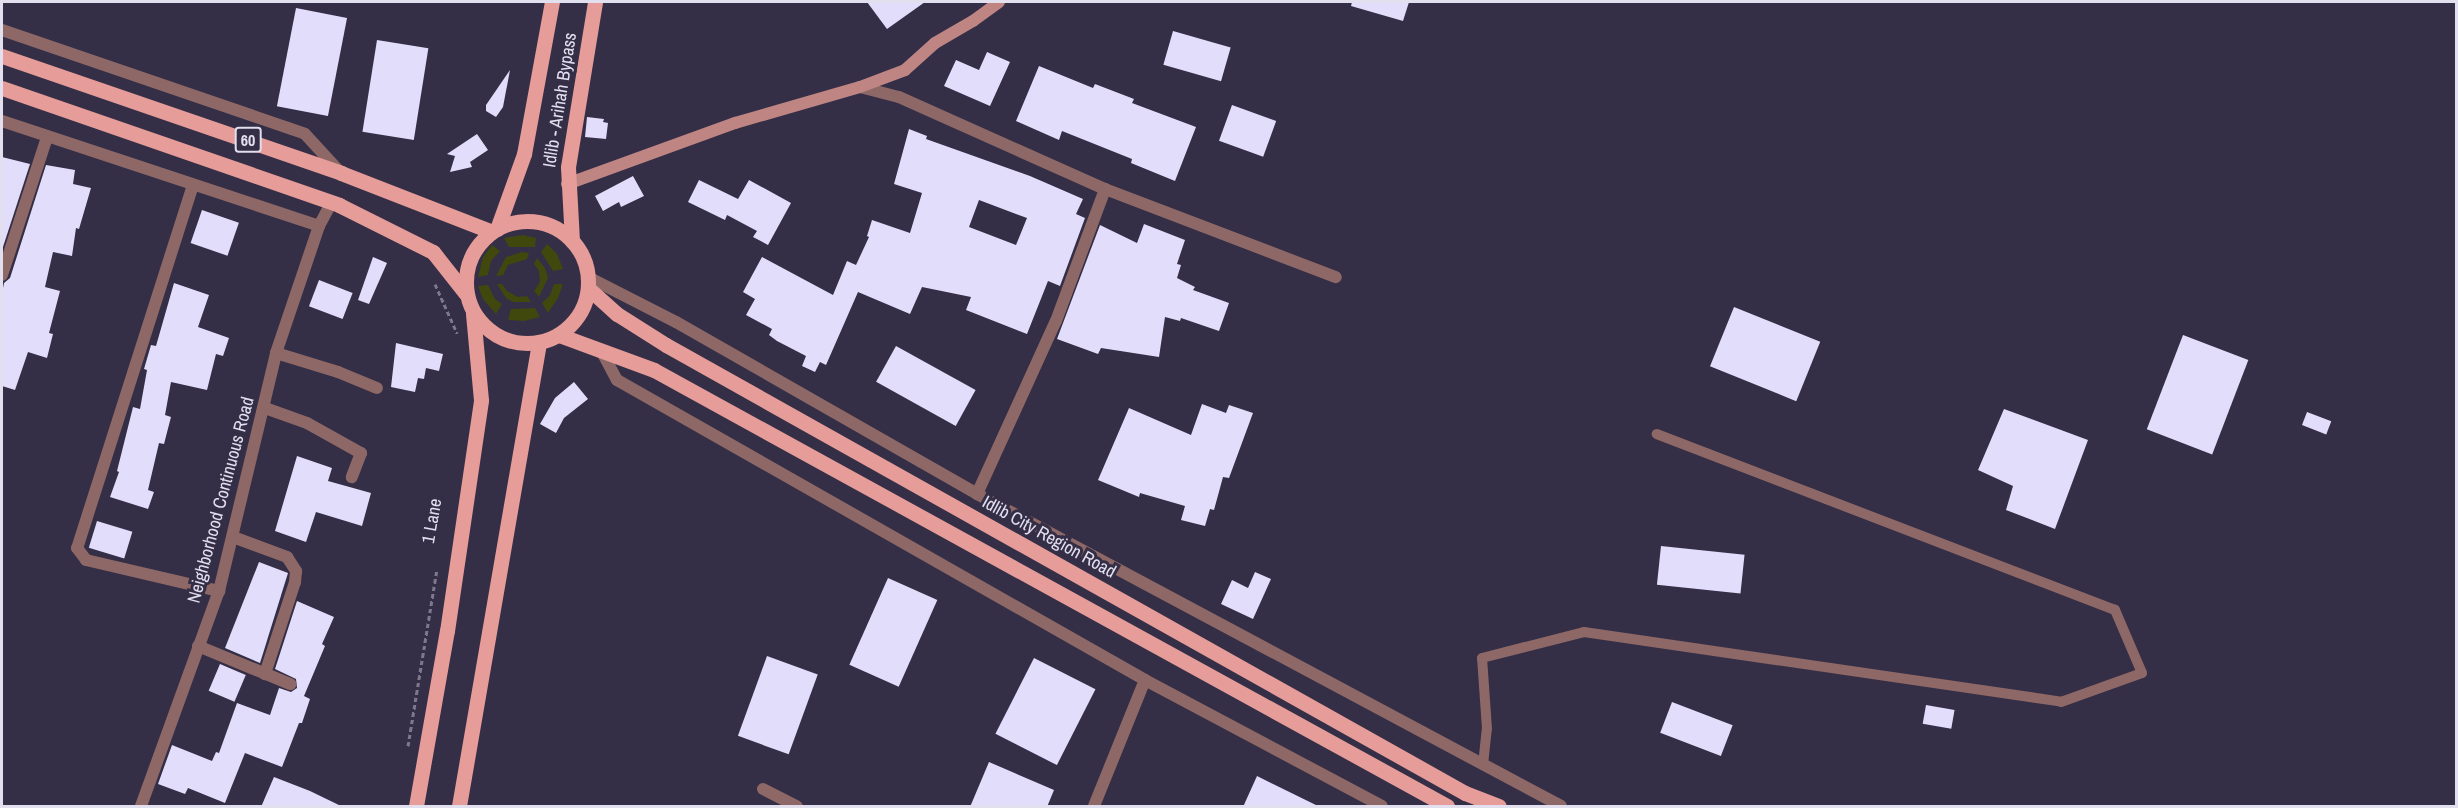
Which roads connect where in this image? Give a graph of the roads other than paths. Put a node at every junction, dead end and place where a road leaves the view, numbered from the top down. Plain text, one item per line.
1 (552, 2) edge
2 (595, 2) edge
3 (999, 2) edge
4 (2, 30) edge
5 (2, 56) edge
6 (861, 87) junction
7 (2, 88) edge
8 (2, 121) edge
9 (47, 137) junction
10 (341, 172) junction
11 (567, 184) junction
12 (193, 185) junction
13 (1105, 189) junction
14 (332, 202) junction
15 (319, 226) junction
16 (494, 230) junction
17 (572, 241) junction
18 (2, 275) edge
19 (1336, 277) dead end
20 (588, 283) junction
21 (466, 294) junction
22 (473, 313) junction
23 (559, 335) junction
24 (539, 342) junction
25 (602, 351) junction
26 (276, 353) junction
27 (377, 388) dead end
28 (264, 408) junction
29 (1657, 434) dead end
30 (352, 477) dead end
31 (977, 494) junction
32 (233, 537) junction
33 (219, 591) junction
34 (198, 646) junction
35 (265, 674) junction
36 (1145, 680) junction
37 (290, 684) dead end
38 (1483, 765) junction
39 (763, 789) dead end
40 (141, 807) edge
41 (416, 807) edge
42 (459, 807) edge
43 (797, 807) edge
44 (1094, 807) edge
45 (1382, 807) edge
46 (1448, 807) edge
47 (1499, 807) edge
48 (1561, 807) edge

1 - 16 main road, Idlib - Arihah Bypass
2 - 11 main road, Idlib - Arihah Bypass
3 - 6 street
4 - 10 street
5 - 10 main road, 60
6 - 11 street
6 - 13 street
7 - 14 main road, 60
8 - 9 street
9 - 12 street
9 - 18 street
10 - 16 main road, 60
11 - 17 main road, Idlib - Arihah Bypass
12 - 15 street
12 - 33 street
13 - 19 street
13 - 31 street
14 - 15 street, Neighborhood Continuous Road
14 - 21 main road, 60
15 - 26 street, Neighborhood Continuous Road
16 - 17 main road
16 - 21 main road
17 - 20 main road
20 - 23 main road
20 - 31 street
20 - 47 main road, Idlib City Region Road
21 - 22 main road
22 - 24 main road
22 - 41 main road
23 - 24 main road
23 - 25 main road
24 - 42 main road
25 - 36 street
25 - 46 main road
26 - 27 street
26 - 28 street, Neighborhood Continuous Road
28 - 30 street
28 - 32 street, Neighborhood Continuous Road
29 - 38 lane
31 - 38 street
32 - 33 street, Neighborhood Continuous Road
32 - 35 street
33 - 34 street, Neighborhood Continuous Road
34 - 35 street
34 - 40 street, Neighborhood Continuous Road
35 - 37 street
36 - 44 street
36 - 45 street
38 - 48 street
39 - 43 street

